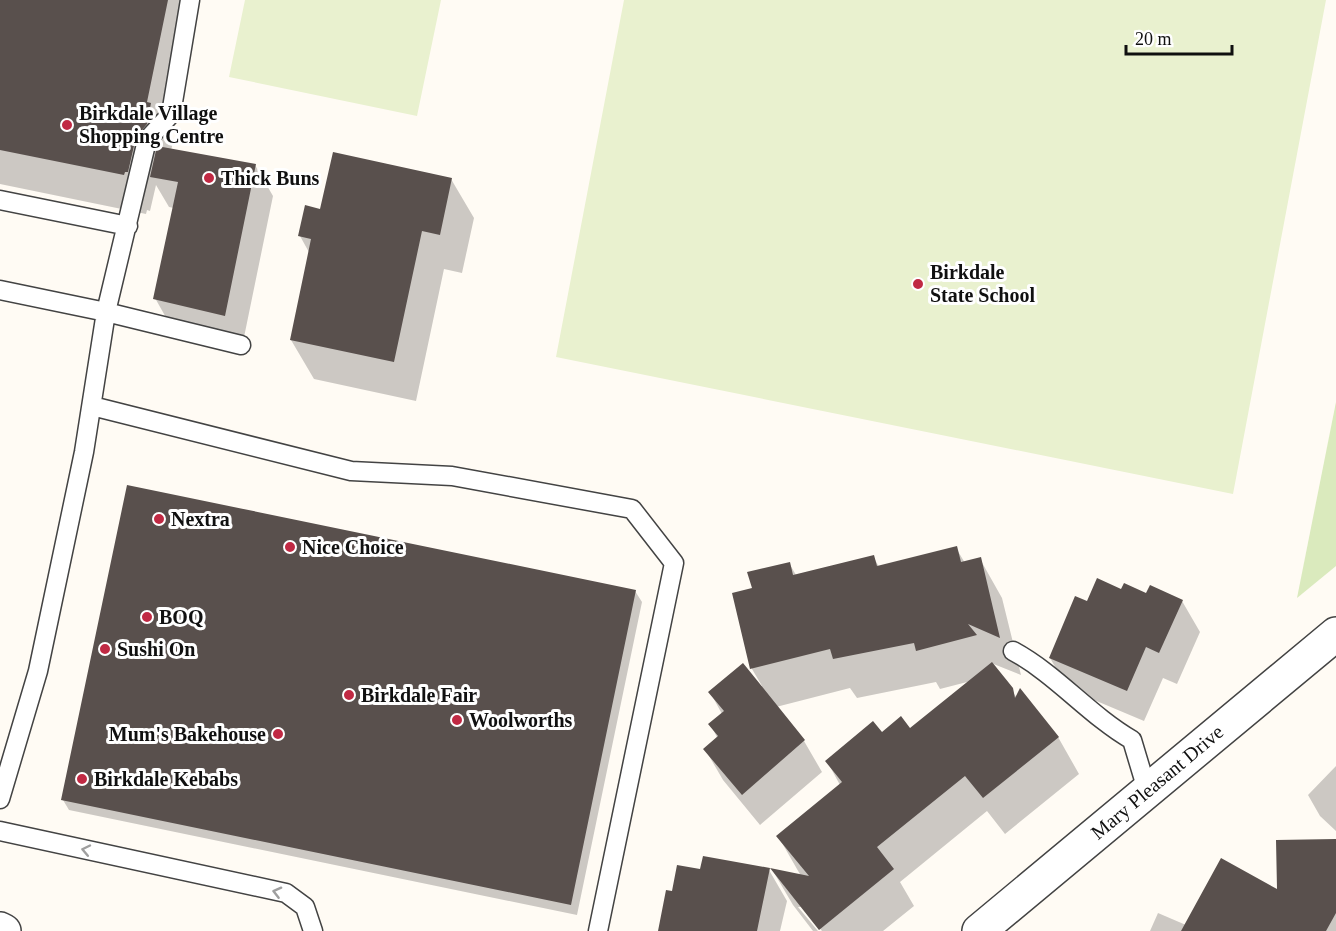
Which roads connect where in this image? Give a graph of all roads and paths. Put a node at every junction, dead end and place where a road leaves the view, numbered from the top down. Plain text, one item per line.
1 (190, 0) edge
2 (0, 200) edge
3 (128, 226) junction
4 (0, 290) edge
5 (106, 312) junction
6 (241, 345) dead end
7 (92, 406) junction
8 (1336, 634) edge
9 (1013, 651) dead end
10 (6, 761) edge
11 (1147, 789) junction
12 (0, 799) edge
13 (0, 831) edge
14 (0, 929) edge
15 (4, 931) edge
16 (313, 931) edge
17 (598, 931) edge
18 (980, 931) edge

1 - 3 lane
2 - 3 lane
3 - 5 lane
4 - 5 lane
5 - 6 lane
5 - 7 lane
7 - 10 lane
7 - 17 lane
8 - 11 street, Mary Pleasant Drive
9 - 11 lane
10 - 12 lane
11 - 18 street, Mary Pleasant Drive
16 -> 13 lane
14 - 15 street

